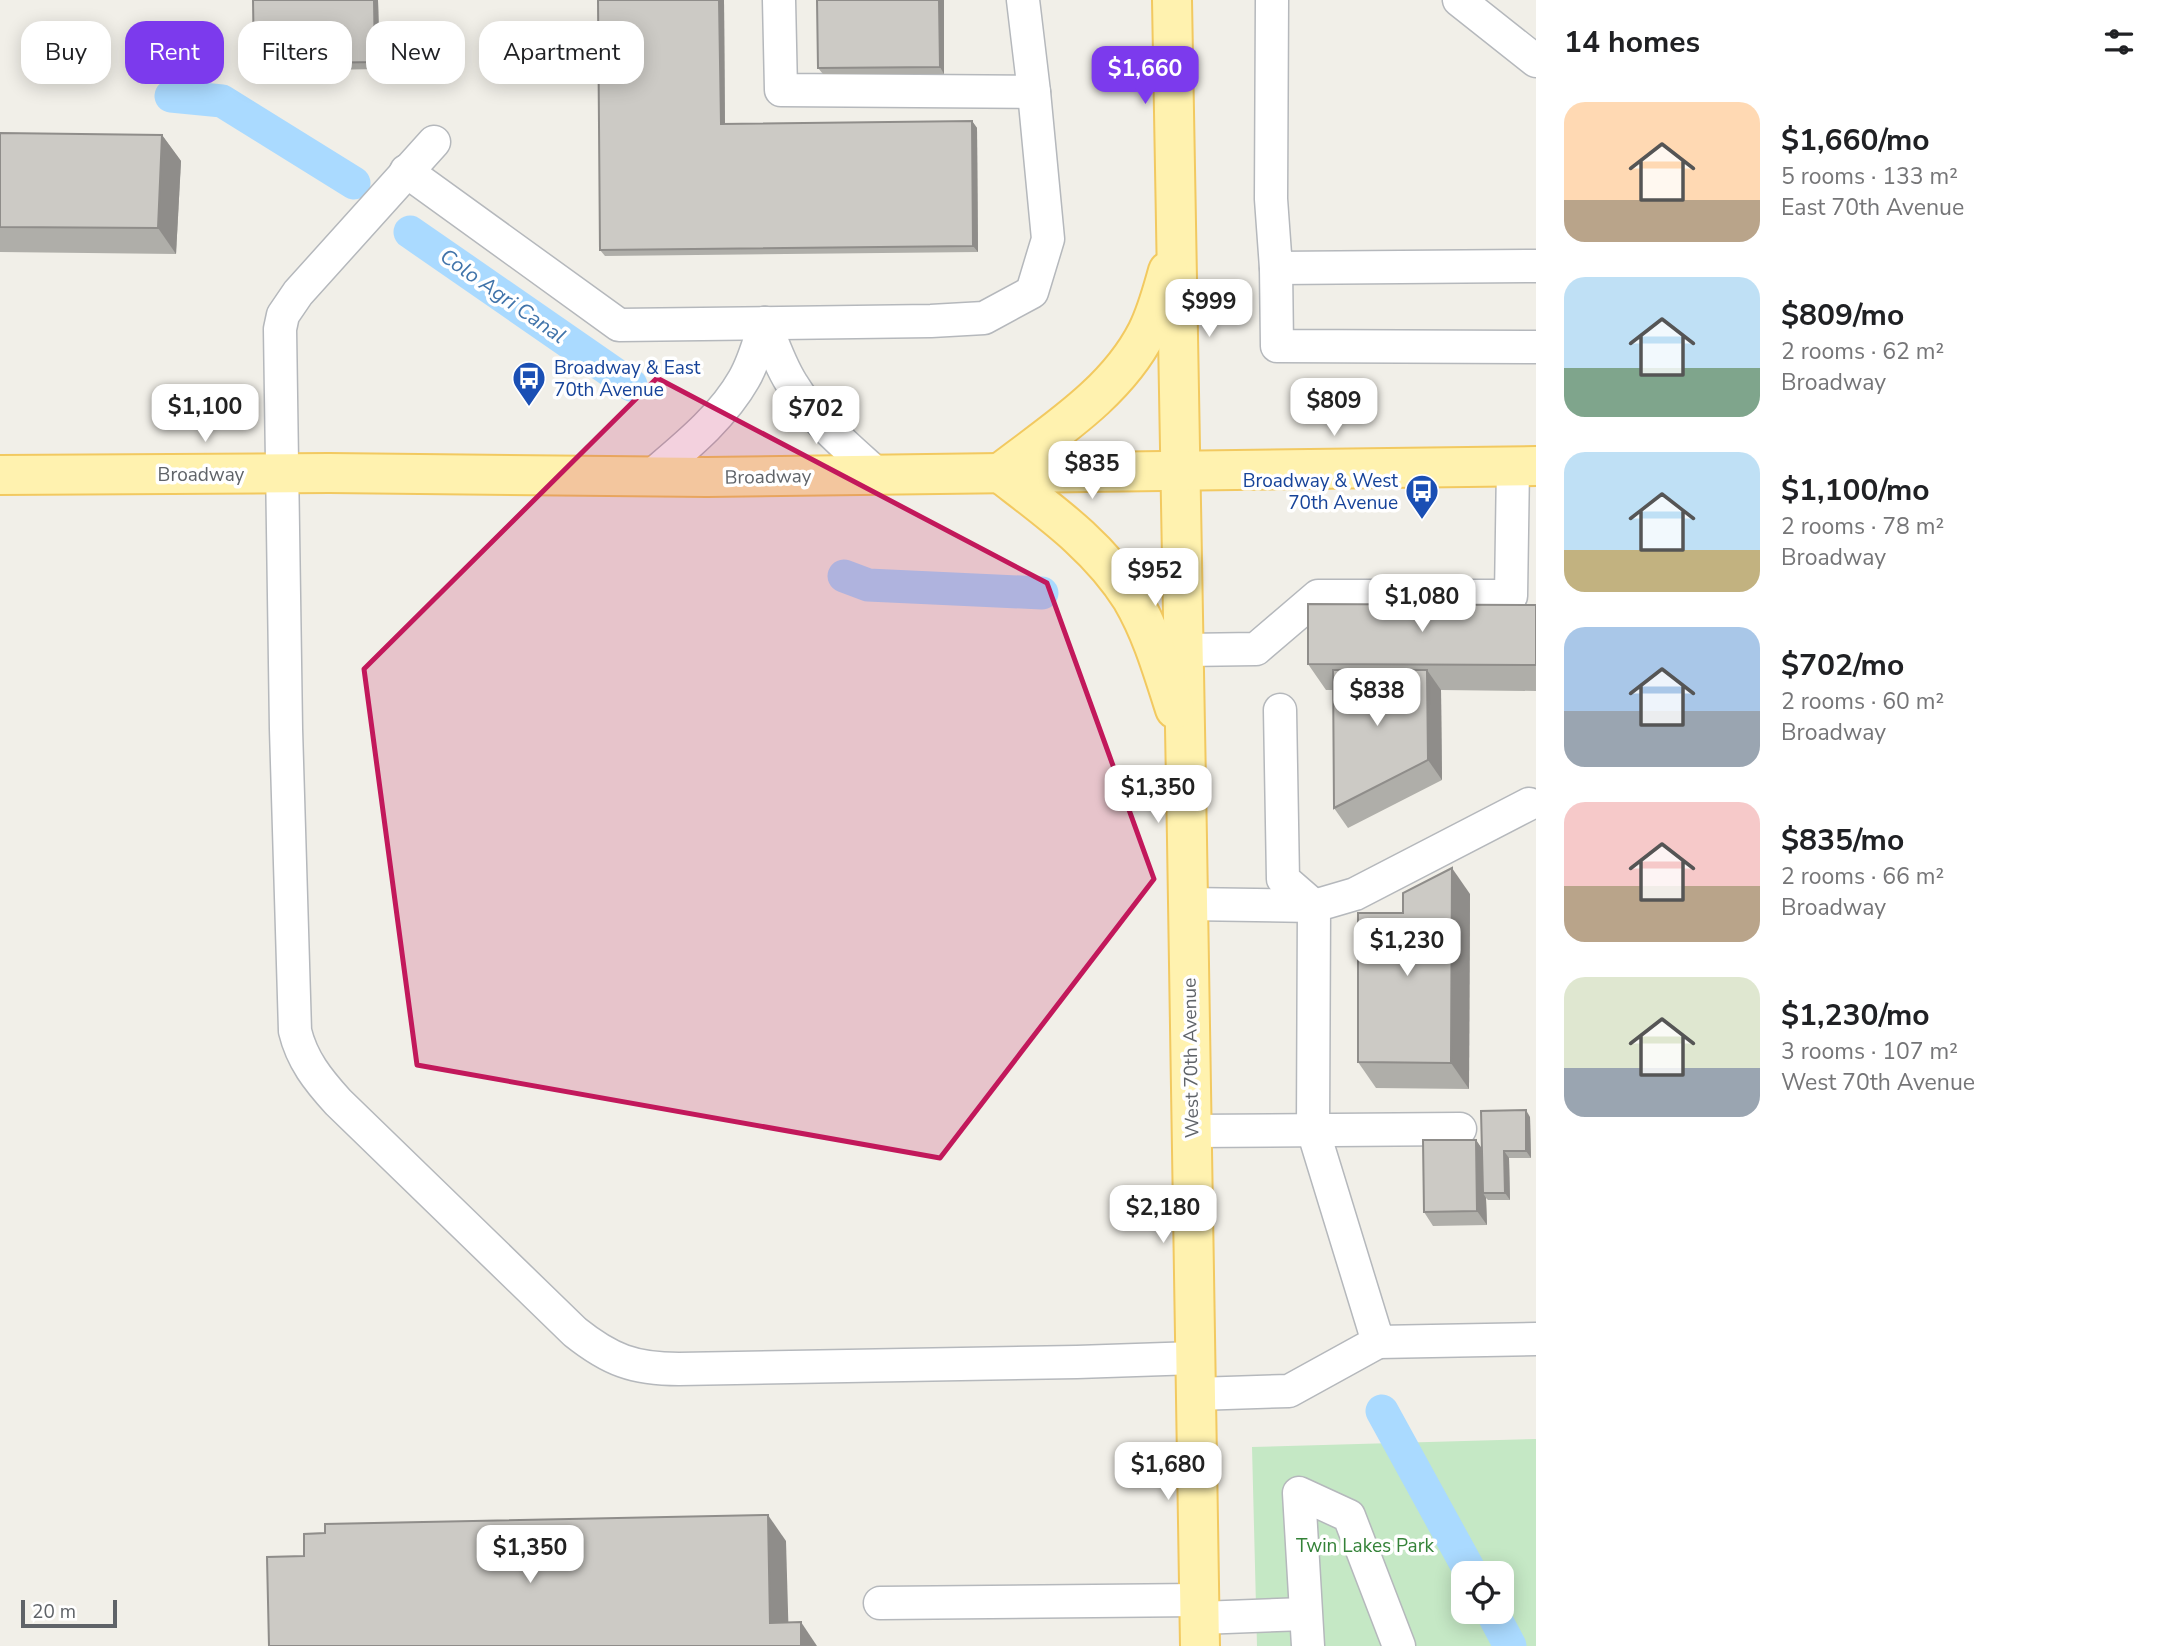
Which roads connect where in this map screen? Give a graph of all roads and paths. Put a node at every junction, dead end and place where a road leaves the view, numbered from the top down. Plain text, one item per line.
1 (779, 0) edge
2 (1023, 0) edge
3 (1172, 0) edge
4 (1272, 0) edge
5 (1460, 0) edge
6 (1536, 61) edge
7 (1034, 92) junction
8 (433, 142) dead end
9 (407, 172) junction
10 (1177, 210) junction
11 (1536, 266) edge
12 (1276, 268) junction
13 (765, 323) junction
14 (1536, 347) edge
15 (1525, 466) edge
16 (1182, 470) junction
17 (281, 473) junction
18 (1000, 473) junction
19 (0, 475) edge
20 (877, 475) junction
21 (650, 477) junction
22 (1524, 597) edge
23 (1185, 650) junction
24 (1280, 710) dead end
25 (1186, 745) junction
26 (1529, 804) dead end
27 (1188, 904) junction
28 (1314, 906) junction
29 (1460, 1129) dead end
30 (1313, 1130) junction
31 (1191, 1131) junction
32 (1536, 1339) edge
33 (1378, 1342) junction
34 (1195, 1376) junction
35 (880, 1603) dead end
36 (1305, 1614) junction
37 (1200, 1621) edge
38 (1308, 1646) edge
39 (1399, 1646) edge

1 - 7 lane
2 - 7 lane
3 - 10 main road
4 - 12 lane
5 - 6 lane
7 - 13 lane
8 - 9 lane
9 - 13 lane
9 - 17 lane
10 - 16 main road, West 70th Avenue
10 - 18 main road
11 - 12 lane
12 - 14 lane
13 - 20 lane
13 - 21 lane
15 - 16 main road, Broadway
15 - 22 lane
16 - 18 main road, Broadway
16 - 23 main road, West 70th Avenue
17 - 19 main road, Broadway
17 - 21 main road, Broadway
17 - 34 lane
18 - 20 main road, Broadway
18 - 25 main road
20 - 21 main road, Broadway
22 - 23 lane
23 - 25 main road, West 70th Avenue
24 - 28 lane
25 - 27 main road, West 70th Avenue
26 - 28 lane
27 - 28 lane
27 - 31 main road, West 70th Avenue
28 - 30 lane
29 - 30 lane
30 - 31 lane
30 - 33 lane
31 - 34 main road, West 70th Avenue
32 - 33 lane
33 - 34 lane
34 - 37 main road, West 70th Avenue
35 - 37 lane
36 - 37 lane
36 - 38 lane
36 - 39 lane

